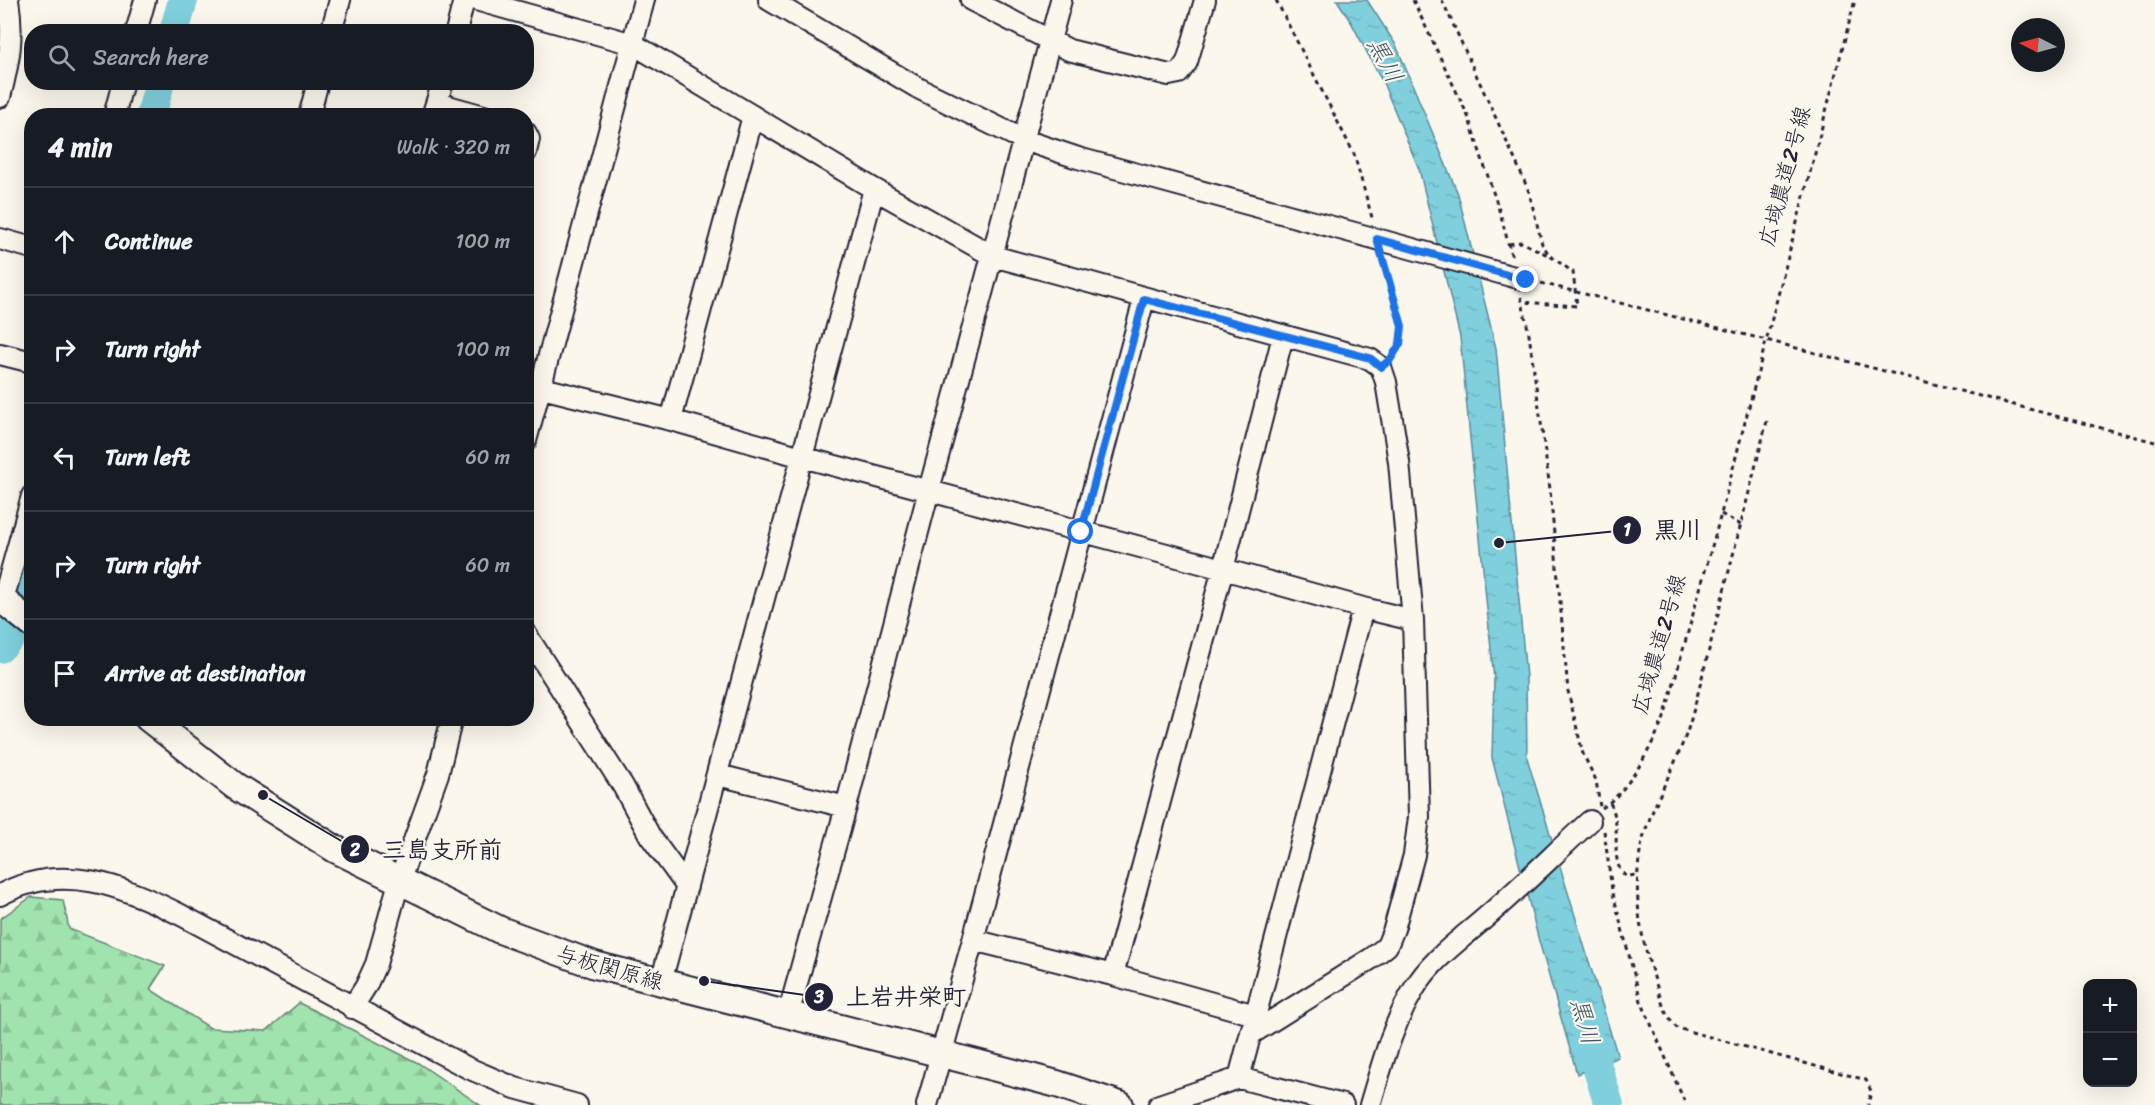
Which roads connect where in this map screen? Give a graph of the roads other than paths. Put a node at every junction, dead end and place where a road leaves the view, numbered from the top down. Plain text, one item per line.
1 (8, 0) edge
2 (145, 0) edge
3 (340, 0) edge
4 (464, 0) edge
5 (476, 0) edge
6 (644, 0) edge
7 (769, 0) edge
8 (971, 0) edge
9 (1061, 0) edge
10 (1205, 0) edge
11 (138, 24) edge
12 (334, 24) edge
13 (458, 24) edge
14 (1050, 42) junction
15 (633, 44) junction
16 (121, 90) edge
17 (317, 90) edge
18 (441, 90) edge
19 (0, 97) edge
20 (116, 108) edge
21 (314, 108) edge
22 (435, 108) edge
23 (753, 116) junction
24 (1024, 140) junction
25 (874, 189) junction
26 (0, 239) edge
27 (24, 246) edge
28 (993, 256) junction
29 (1523, 285) road end
30 (1144, 299) junction
31 (1283, 336) junction
32 (0, 354) edge
33 (24, 360) edge
34 (534, 386) edge
35 (671, 420) junction
36 (802, 457) junction
37 (929, 490) junction
38 (24, 523) edge
39 (1081, 532) junction
40 (1223, 569) junction
41 (1, 599) edge
42 (1363, 608) junction
43 (24, 618) edge
44 (1413, 620) junction
45 (534, 647) edge
46 (158, 726) edge
47 (450, 726) edge
48 (718, 775) junction
49 (846, 807) junction
50 (1595, 815) road end
51 (399, 882) junction
52 (687, 887) junction
53 (0, 895) edge
54 (973, 940) junction
55 (1113, 975) junction
56 (661, 982) junction
57 (352, 1008) junction
58 (788, 1016) junction
59 (1253, 1024) junction
60 (942, 1054) junction
61 (1239, 1078) junction
62 (577, 1105) edge
63 (927, 1105) edge
64 (1120, 1105) edge
65 (1159, 1105) edge
66 (1343, 1105) edge
67 (1370, 1105) edge

1 - 19 street
2 - 11 street
3 - 12 street
4 - 13 street
5 - 15 street
6 - 15 street
7 - 24 street
8 - 14 street
9 - 14 street
10 - 14 street
14 - 24 street
15 - 23 street
15 - 34 street
16 - 20 street
17 - 21 street
18 - 22 street
23 - 25 street
23 - 35 street
24 - 28 street
24 - 29 street, bridge
25 - 28 street
25 - 36 street
26 - 27 street
28 - 30 street
28 - 37 street
30 - 31 street
30 - 39 street
31 - 40 street
31 - 44 street
32 - 33 street
34 - 35 street
35 - 36 street
36 - 37 street
36 - 48 street
37 - 39 street
37 - 49 street
38 - 41 street
39 - 40 street
39 - 54 street
40 - 42 street
40 - 55 street
41 - 43 main road
42 - 44 street
42 - 59 street
44 - 59 street
45 - 52 street
46 - 51 main road, 与板関原線
47 - 51 street
48 - 49 street
48 - 52 street
49 - 58 street
50 - 67 street
51 - 56 main road, 与板関原線
51 - 57 street
52 - 56 street
53 - 57 street
54 - 55 street
54 - 60 street
55 - 59 street
56 - 58 main road, 与板関原線
57 - 62 street
58 - 60 main road, 与板関原線
59 - 61 street
60 - 63 street
60 - 64 main road, 与板関原線
61 - 65 street
61 - 66 street

